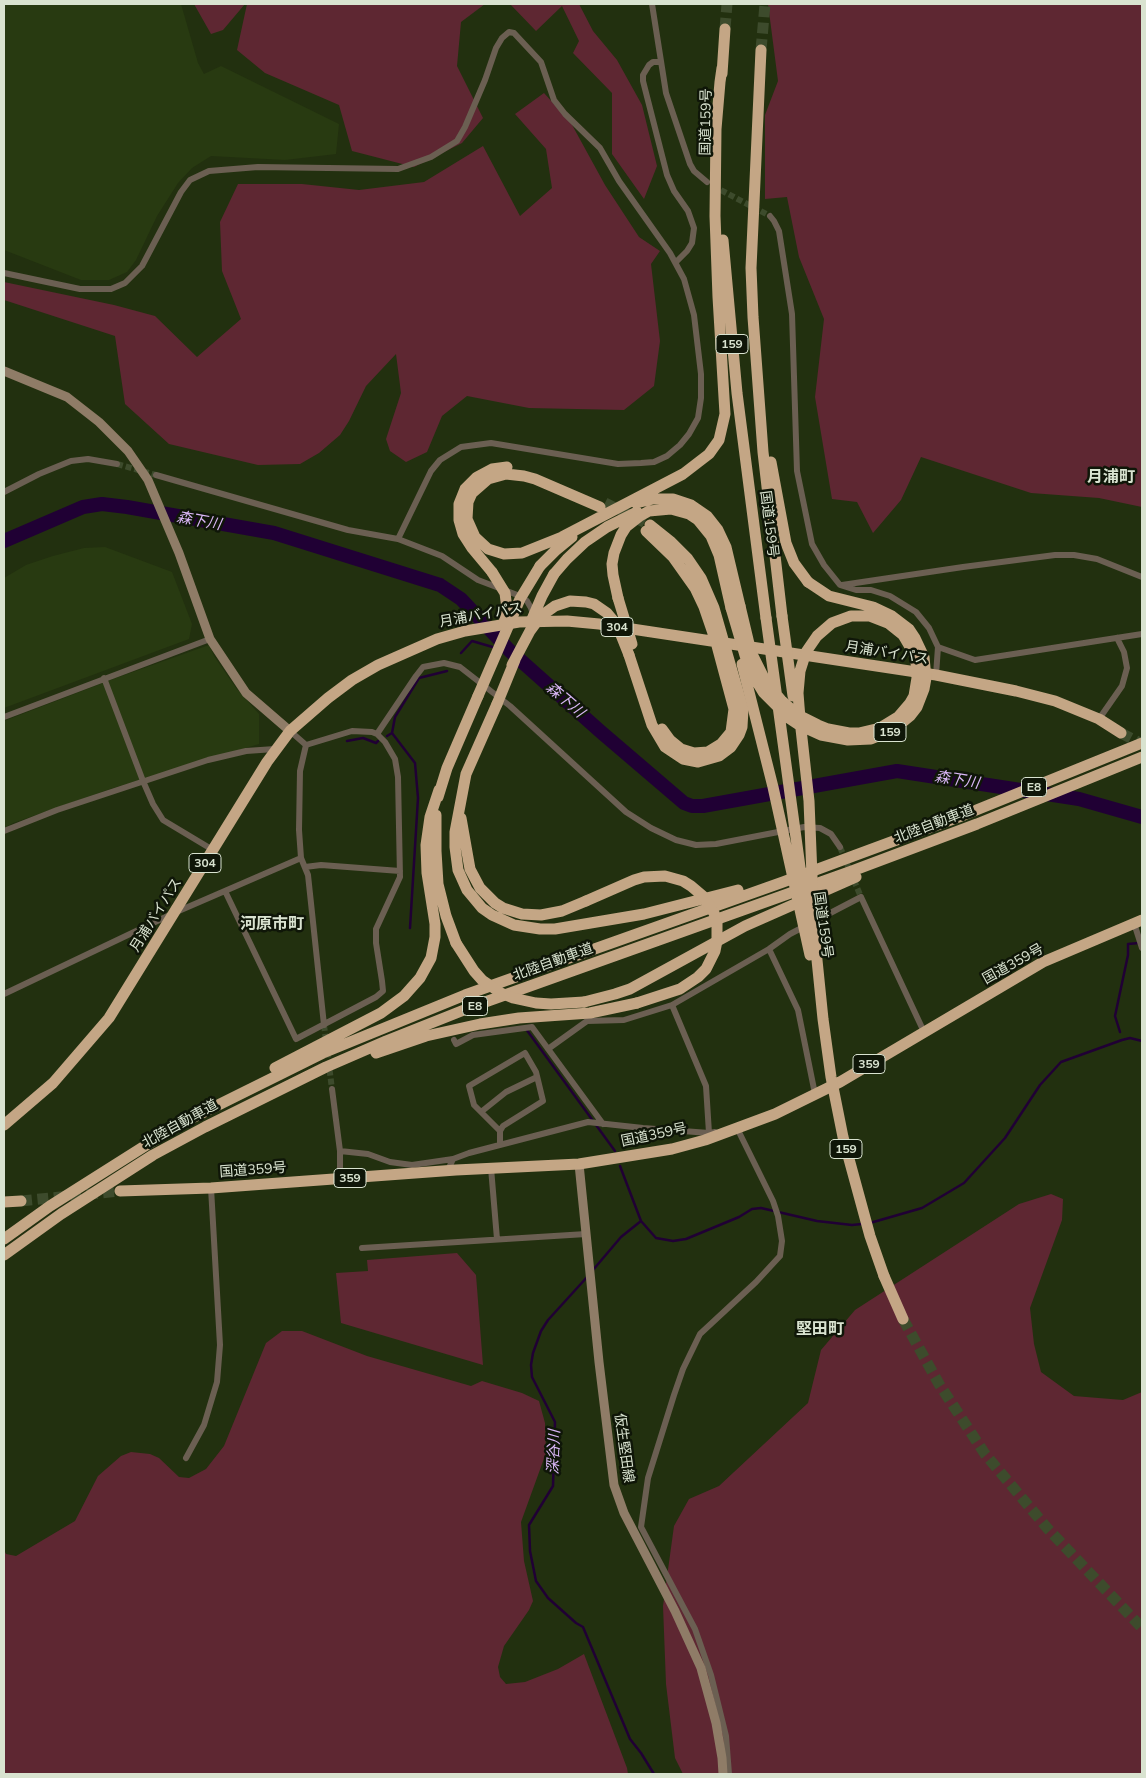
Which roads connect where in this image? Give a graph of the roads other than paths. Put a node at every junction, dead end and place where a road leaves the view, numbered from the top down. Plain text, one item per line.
1 (652, 4) edge
2 (725, 29) tunnel mouth
3 (760, 50) tunnel mouth
4 (661, 62) junction
5 (722, 68) junction
6 (707, 182) tunnel mouth
7 (770, 216) tunnel mouth
8 (676, 262) junction
9 (4, 274) edge
10 (756, 366) junction
11 (4, 371) edge
12 (117, 464) tunnel mouth
13 (152, 478) junction
14 (4, 492) edge
15 (633, 504) junction
16 (671, 508) junction
17 (602, 509) junction
18 (648, 528) tunnel mouth
19 (572, 537) junction
20 (398, 539) junction
21 (1142, 577) edge
22 (840, 585) junction
23 (735, 607) junction
24 (534, 621) junction
25 (1142, 634) edge
26 (1117, 638) junction
27 (210, 639) junction
28 (720, 643) junction
29 (938, 647) junction
30 (632, 654) junction
31 (494, 658) junction
32 (512, 666) junction
33 (936, 675) junction
34 (104, 678) junction
35 (4, 717) edge
36 (1100, 719) junction
37 (290, 731) junction
38 (1121, 733) tunnel mouth
39 (377, 734) junction
40 (1142, 743) edge
41 (306, 745) junction
42 (277, 749) junction
43 (1142, 757) edge
44 (143, 781) junction
45 (439, 790) junction
46 (460, 799) junction
47 (939, 824) junction
48 (977, 824) junction
49 (4, 831) edge
50 (840, 847) tunnel mouth
51 (213, 850) junction
52 (301, 858) junction
53 (305, 867) junction
54 (400, 871) junction
55 (226, 891) junction
56 (812, 908) junction
57 (174, 913) junction
58 (1138, 922) edge
59 (1142, 948) edge
60 (769, 949) junction
61 (817, 985) junction
62 (4, 994) edge
63 (672, 1005) junction
64 (823, 1019) junction
65 (324, 1025) junction
66 (924, 1032) junction
67 (454, 1040) dead end
68 (548, 1049) junction
69 (537, 1077) junction
70 (332, 1089) tunnel mouth
71 (815, 1094) junction
72 (481, 1112) junction
73 (192, 1118) junction
74 (598, 1124) junction
75 (4, 1125) edge
76 (205, 1126) junction
77 (738, 1127) junction
78 (500, 1131) junction
79 (709, 1133) junction
80 (500, 1144) junction
81 (340, 1151) junction
82 (453, 1160) junction
83 (579, 1164) junction
84 (491, 1168) junction
85 (448, 1170) junction
86 (340, 1179) junction
87 (211, 1188) junction
88 (120, 1192) tunnel mouth
89 (21, 1201) tunnel mouth
90 (4, 1202) edge
91 (586, 1234) junction
92 (4, 1239) edge
93 (497, 1239) junction
94 (362, 1248) dead end
95 (4, 1255) edge
96 (903, 1319) tunnel mouth
97 (186, 1458) dead end
98 (723, 1774) edge
99 (729, 1774) edge

1 - 4 street
2 - 5 highway, 国道159号 / 159
3 - 10 highway, 国道159号 / 159
4 - 6 street
4 - 8 street
5 - 17 highway, 159
5 - 61 highway, 国道159号 / 159, bridge
7 - 22 street
8 - 9 street
8 - 20 street
10 - 23 highway, 159, bridge
10 - 56 highway, 国道159号 / 159, bridge
11 - 13 main road
12 - 14 street
13 - 20 street
13 - 27 main road
15 - 17 highway, 159
15 - 19 highway
15 - 23 highway, 159
16 - 23 highway, 159
16 - 30 highway, bridge
16 - 32 highway, bridge
17 - 17 highway, 159
17 - 19 highway
17 - 31 highway, bridge
18 - 28 highway
19 - 31 highway, bridge
20 - 24 street
21 - 22 street
22 - 29 street
23 - 56 highway, 159, bridge
23 - 61 highway, 159, bridge
24 - 28 highway, 月浦バイパス / 304
24 - 37 highway, 月浦バイパス / 304, bridge
25 - 26 street
26 - 29 street
26 - 36 street
27 - 34 street
27 - 37 main road
28 - 30 highway
28 - 33 highway, 月浦バイパス
29 - 33 street
30 - 32 highway, bridge
31 - 45 highway, bridge
32 - 46 highway, bridge
33 - 36 highway, 月浦バイパス
34 - 35 street
34 - 44 street
36 - 38 highway, 月浦バイパス
37 - 41 street
37 - 42 highway, 月浦バイパス / 304
39 - 41 street
39 - 50 street
39 - 54 street
40 - 47 highway, 北陸自動車道 / E8
41 - 52 street
42 - 44 street
42 - 51 highway, 月浦バイパス / 304
43 - 48 highway, 北陸自動車道 / E8
44 - 49 street
44 - 51 street
45 - 48 highway, bridge
45 - 73 highway
46 - 47 highway
46 - 76 highway, bridge
47 - 73 highway, 北陸自動車道 / E8
48 - 76 highway, 北陸自動車道 / E8
51 - 57 highway, 月浦バイパス / 304
52 - 53 street
52 - 55 street
53 - 54 street
53 - 65 street
54 - 65 street
55 - 57 street
55 - 65 street
56 - 64 highway, 国道159号 / 159, bridge
57 - 62 street
57 - 75 highway, 月浦バイパス / 304
58 - 59 street
58 - 66 highway, 国道359号 / 359
60 - 63 street
60 - 66 street
60 - 71 street
61 - 64 highway, 国道159号 / 159, bridge
63 - 68 street
63 - 79 street
64 - 96 highway, 国道159号 / 159, bridge
66 - 71 highway, 国道359号 / 359
67 - 68 street
68 - 74 street
69 - 72 street
69 - 72 street
69 - 78 street
70 - 81 street
71 - 77 highway, 国道359号 / 359
72 - 78 street
73 - 92 highway, 北陸自動車道 / E8
74 - 79 street
74 - 80 street
76 - 95 highway, 北陸自動車道 / E8
77 - 79 street
77 - 83 highway, 国道359号 / 359
77 - 99 street
78 - 80 street
80 - 82 street
81 - 82 street
81 - 86 street
82 - 85 street
83 - 84 highway, 国道359号 / 359
83 - 91 main road, 仮生堅田線
84 - 85 highway, 国道359号 / 359
84 - 93 street
85 - 86 highway, 国道359号 / 359
86 - 87 highway, 国道359号 / 359
87 - 88 highway, 国道359号 / 359
87 - 97 street
89 - 90 highway
91 - 93 street
91 - 98 main road, 仮生堅田線
93 - 94 street

